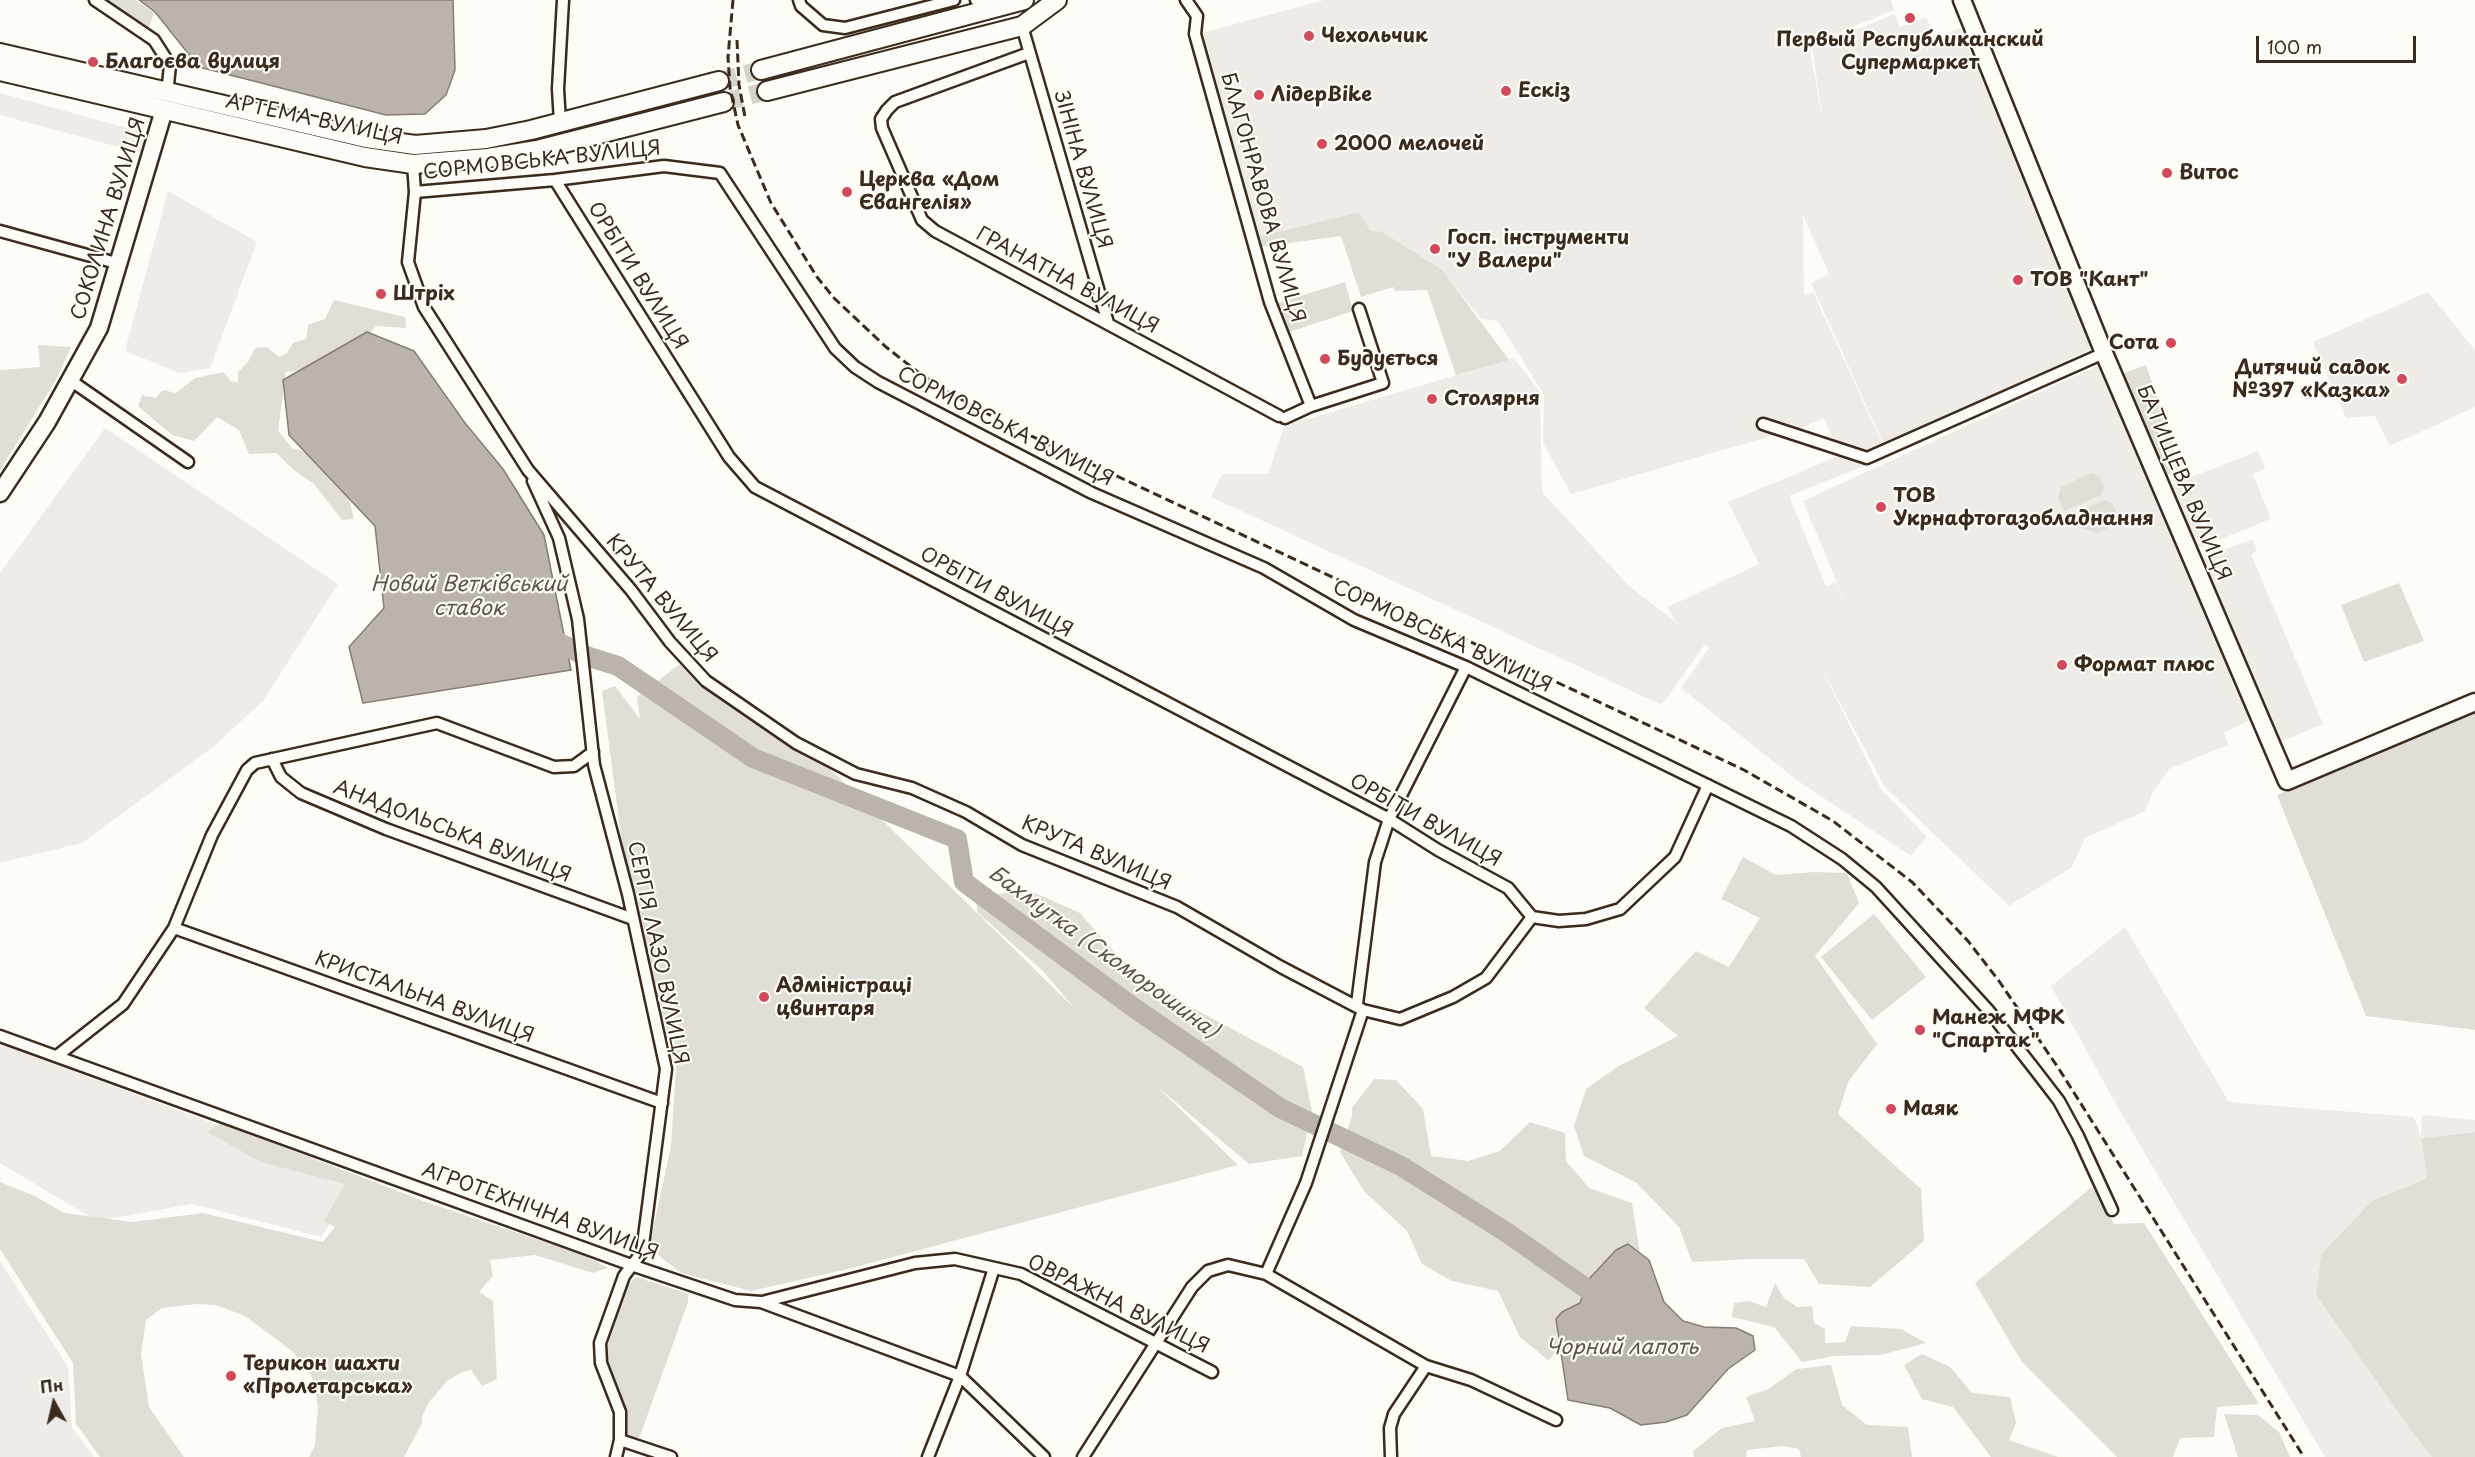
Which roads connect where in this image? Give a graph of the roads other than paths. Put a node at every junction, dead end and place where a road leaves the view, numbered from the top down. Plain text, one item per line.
1 (95, 0) edge
2 (563, 0) edge
3 (799, 0) edge
4 (954, 0) edge
5 (976, 0) edge
6 (1057, 0) edge
7 (1186, 0) edge
8 (1962, 0) edge
9 (1019, 1) edge
10 (1022, 26) junction
11 (1000, 32) junction
12 (0, 53) edge
13 (1029, 53) junction
14 (761, 70) tunnel mouth
15 (0, 71) edge
16 (719, 81) tunnel mouth
17 (767, 90) tunnel mouth
18 (166, 102) junction
19 (724, 102) tunnel mouth
20 (560, 122) junction
21 (413, 164) junction
22 (555, 180) junction
23 (415, 192) junction
24 (0, 231) edge
25 (120, 264) junction
26 (1359, 309) dead end
27 (1108, 323) junction
28 (2104, 352) junction
29 (70, 380) junction
30 (1311, 406) junction
31 (1763, 424) dead end
32 (188, 462) dead end
33 (528, 470) junction
34 (0, 493) edge
35 (1466, 667) junction
36 (2475, 702) edge
37 (592, 752) junction
38 (272, 759) junction
39 (1708, 785) junction
40 (1389, 819) junction
41 (1532, 917) junction
42 (633, 919) junction
43 (174, 928) junction
44 (1360, 1007) junction
45 (0, 1036) edge
46 (57, 1056) junction
47 (662, 1103) junction
48 (2112, 1210) dead end
49 (634, 1266) junction
50 (994, 1268) junction
51 (1266, 1274) junction
52 (761, 1302) junction
53 (1157, 1343) junction
54 (1426, 1366) junction
55 (1212, 1372) dead end
56 (960, 1376) junction
57 (1556, 1420) dead end
58 (620, 1440) junction
59 (616, 1457) edge
60 (671, 1457) edge
61 (928, 1457) edge
62 (1044, 1457) edge
63 (1083, 1457) edge
64 (1391, 1457) edge

1 - 18 street
2 - 20 street
3 - 4 street
5 - 9 street
6 - 10 main road
7 - 30 street, БЛАГОНРАВОВА ВУЛИЦЯ
8 - 28 street, БАТИЩЕВА ВУЛИЦЯ
9 - 11 main road
9 - 14 main road
10 - 11 main road
10 - 13 street, ЗІНІНА ВУЛИЦЯ
11 - 17 main road
12 - 18 main road, АРТЕМА ВУЛИЦЯ
13 - 27 street, ЗІНІНА ВУЛИЦЯ
13 - 27 street, ГРАНАТНА ВУЛИЦЯ
15 - 18 main road, АРТЕМА ВУЛИЦЯ
16 - 20 main road, АРТЕМА ВУЛИЦЯ
18 - 20 main road, АРТЕМА ВУЛИЦЯ
18 - 21 main road, АРТЕМА ВУЛИЦЯ
18 - 25 street, СОКОЛИНА ВУЛИЦЯ
19 - 21 main road, АРТЕМА ВУЛИЦЯ
21 - 23 street, КРУТА ВУЛИЦЯ
22 - 23 street, СОРМОВСЬКА ВУЛИЦЯ
22 - 35 street, СОРМОВСЬКА ВУЛИЦЯ
22 - 40 street, ОРБІТИ ВУЛИЦЯ
23 - 33 street, КРУТА ВУЛИЦЯ
24 - 25 street
25 - 29 street, СОКОЛИНА ВУЛИЦЯ
26 - 30 street
27 - 30 street, ГРАНАТНА ВУЛИЦЯ
28 - 31 street
28 - 36 street, БАТИЩЕВА ВУЛИЦЯ
29 - 32 street
29 - 34 street, СОКОЛИНА ВУЛИЦЯ
33 - 37 street, СЕРГІЯ ЛАЗО ВУЛИЦЯ
33 - 44 street, КРУТА ВУЛИЦЯ
35 - 39 street, СОРМОВСЬКА ВУЛИЦЯ
35 - 40 street
37 - 38 street
37 - 42 street, СЕРГІЯ ЛАЗО ВУЛИЦЯ
38 - 42 street, АНАДОЛЬСЬКА ВУЛИЦЯ
38 - 43 street
39 - 41 street
39 - 48 street, СОРМОВСЬКА ВУЛИЦЯ
40 - 41 street, ОРБІТИ ВУЛИЦЯ
40 - 44 street
41 - 44 street, КРУТА ВУЛИЦЯ
42 - 47 street, СЕРГІЯ ЛАЗО ВУЛИЦЯ
43 - 46 street
43 - 47 street, КРИСТАЛЬНА ВУЛИЦЯ
44 - 51 street
45 - 46 street, АГРОТЕХНІЧНА ВУЛИЦЯ
46 - 49 street, АГРОТЕХНІЧНА ВУЛИЦЯ
47 - 49 street, СЕРГІЯ ЛАЗО ВУЛИЦЯ
49 - 52 street, АГРОТЕХНІЧНА ВУЛИЦЯ
49 - 58 street, СЕРГІЯ ЛАЗО ВУЛИЦЯ
50 - 52 street, ОВРАЖНА ВУЛИЦЯ
50 - 53 street, ОВРАЖНА ВУЛИЦЯ
50 - 56 street
51 - 53 street
51 - 54 street
52 - 56 street, АГРОТЕХНІЧНА ВУЛИЦЯ
53 - 55 street, ОВРАЖНА ВУЛИЦЯ
53 - 63 street
54 - 57 street
54 - 64 street
56 - 61 street
56 - 62 street, АГРОТЕХНІЧНА ВУЛИЦЯ
58 - 59 street, СЕРГІЯ ЛАЗО ВУЛИЦЯ
58 - 60 street

